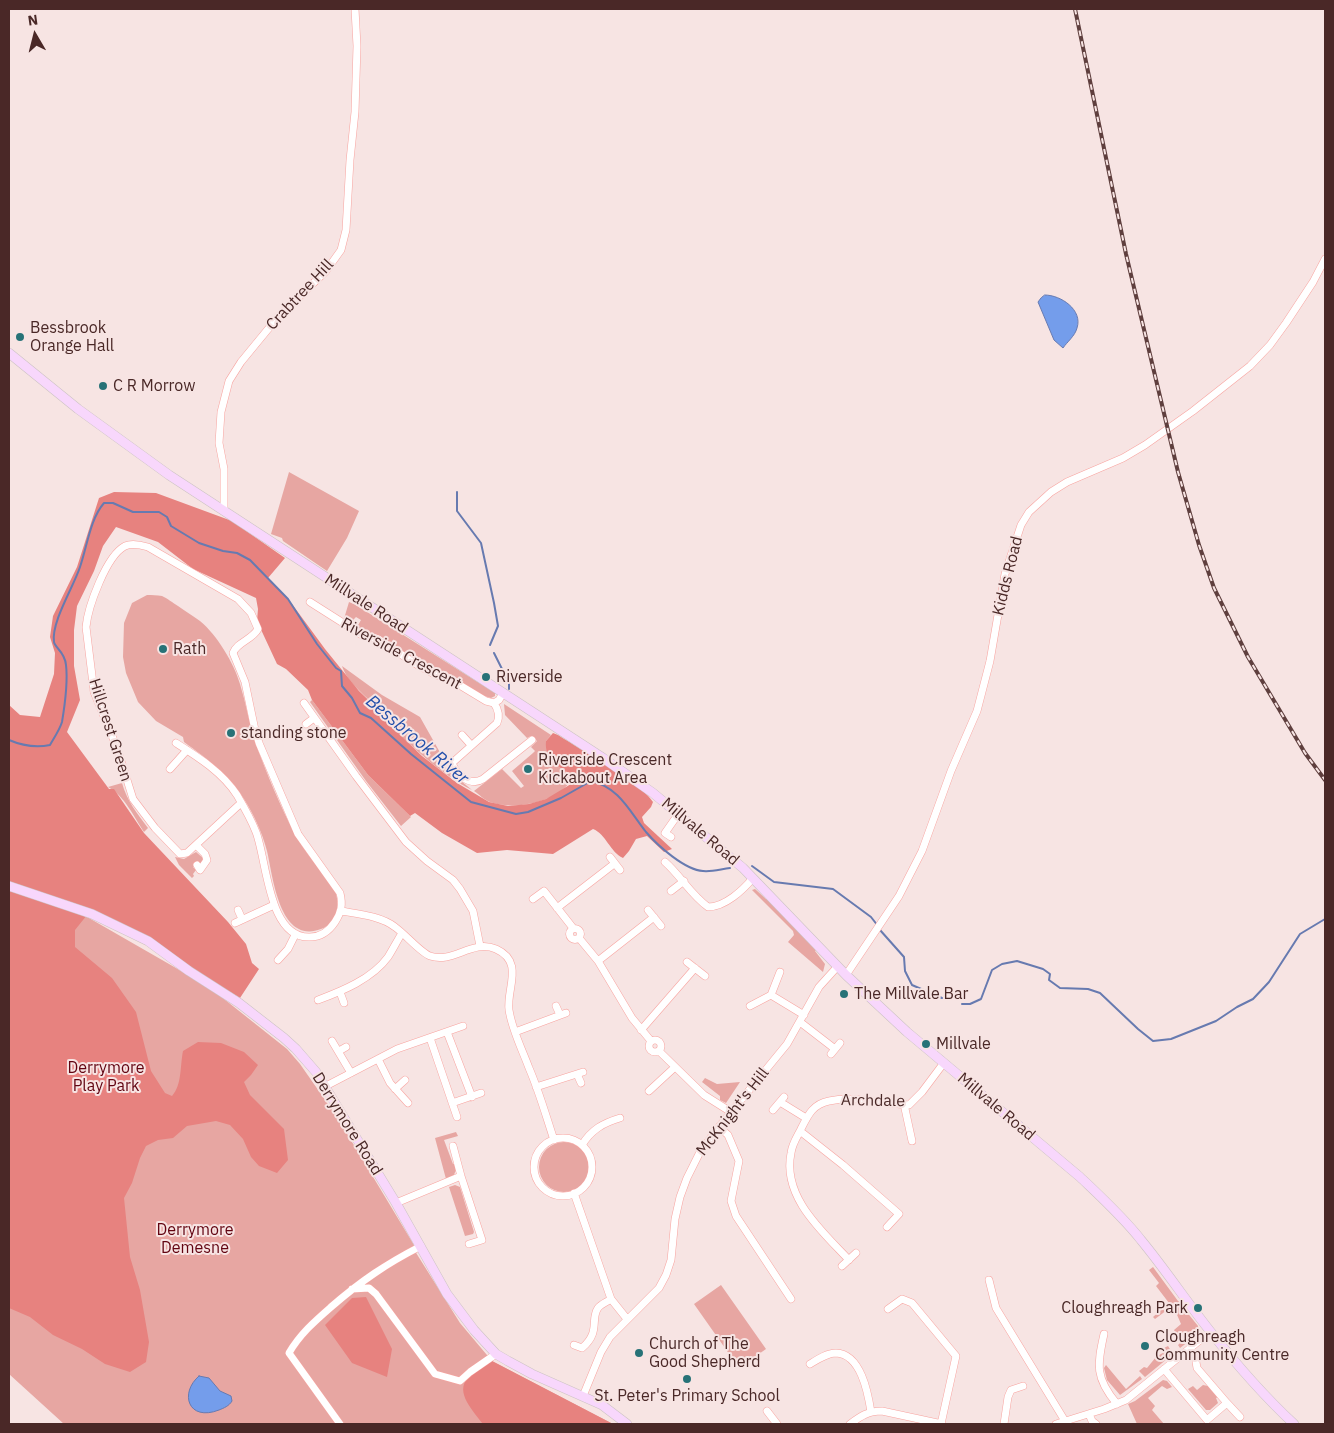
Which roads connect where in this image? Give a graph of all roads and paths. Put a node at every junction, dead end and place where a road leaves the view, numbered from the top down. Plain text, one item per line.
1 (355, 9) edge
2 (1325, 259) edge
3 (9, 353) edge
4 (224, 511) junction
5 (310, 602) dead end
6 (503, 693) junction
7 (304, 702) dead end
8 (494, 703) junction
9 (314, 718) junction
10 (306, 724) dead end
11 (462, 735) dead end
12 (532, 740) dead end
13 (176, 742) dead end
14 (472, 745) junction
15 (187, 750) junction
16 (170, 769) dead end
17 (241, 804) junction
18 (679, 813) junction
19 (671, 837) dead end
20 (196, 845) junction
21 (665, 862) dead end
22 (196, 865) dead end
23 (620, 870) dead end
24 (753, 878) junction
25 (684, 881) junction
26 (9, 886) edge
27 (671, 891) dead end
28 (532, 899) dead end
29 (274, 905) junction
30 (557, 908) junction
31 (238, 910) dead end
32 (648, 910) dead end
33 (341, 911) junction
34 (654, 917) junction
35 (242, 919) junction
36 (235, 923) dead end
37 (661, 926) dead end
38 (402, 933) junction
39 (295, 935) junction
40 (480, 946) junction
41 (278, 960) dead end
42 (598, 961) junction
43 (687, 962) dead end
44 (838, 966) junction
45 (695, 968) junction
46 (780, 972) dead end
47 (846, 975) junction
48 (704, 976) dead end
49 (340, 992) junction
50 (771, 995) junction
51 (318, 1000) dead end
52 (344, 1003) dead end
53 (556, 1006) dead end
54 (750, 1006) dead end
55 (802, 1018) junction
56 (463, 1026) dead end
57 (641, 1030) junction
58 (447, 1032) junction
59 (515, 1032) junction
60 (430, 1038) junction
61 (332, 1041) dead end
62 (346, 1047) dead end
63 (836, 1049) dead end
64 (339, 1052) junction
65 (378, 1059) junction
66 (943, 1064) junction
67 (675, 1067) junction
68 (352, 1073) junction
69 (405, 1080) dead end
70 (581, 1083) dead end
71 (324, 1087) junction
72 (536, 1088) junction
73 (395, 1089) junction
74 (649, 1091) dead end
75 (481, 1094) dead end
76 (472, 1096) junction
77 (408, 1103) dead end
78 (452, 1103) junction
79 (904, 1104) junction
80 (773, 1110) dead end
81 (731, 1112) junction
82 (457, 1117) dead end
83 (620, 1118) dead end
84 (806, 1118) junction
85 (719, 1127) junction
86 (800, 1131) junction
87 (554, 1140) junction
88 (912, 1141) dead end
89 (582, 1145) junction
90 (453, 1146) dead end
91 (461, 1176) junction
92 (574, 1193) junction
93 (396, 1203) junction
94 (887, 1227) dead end
95 (469, 1244) dead end
96 (421, 1246) junction
97 (856, 1253) dead end
98 (848, 1260) junction
99 (842, 1266) dead end
100 (989, 1280) dead end
101 (351, 1289) junction
102 (611, 1299) junction
103 (791, 1299) dead end
104 (888, 1309) dead end
105 (627, 1319) junction
106 (1210, 1332) junction
107 (1104, 1334) dead end
108 (574, 1344) dead end
109 (496, 1354) junction
110 (1196, 1362) dead end
111 (810, 1364) dead end
112 (1164, 1369) junction
113 (1024, 1386) dead end
114 (583, 1396) junction
115 (1227, 1403) junction
116 (1117, 1404) junction
117 (767, 1411) dead end
118 (870, 1412) junction
119 (1090, 1414) junction
120 (1240, 1417) dead end
121 (1065, 1422) junction
122 (1204, 1422) edge
123 (340, 1424) edge
124 (627, 1424) edge
125 (777, 1424) edge
126 (850, 1424) edge
127 (942, 1424) edge
128 (1004, 1424) edge
129 (1056, 1424) edge
130 (1096, 1424) edge
131 (1294, 1424) edge

1 - 4 street, Crabtree Hill
2 - 47 street, Kidds Road
3 - 4 main road, Millvale Road
4 - 6 main road, Millvale Road
5 - 8 street, Riverside Crescent
6 - 8 street
6 - 18 main road, Millvale Road
7 - 9 street
8 - 14 street
9 - 10 street
9 - 40 street
11 - 14 street
12 - 14 street
13 - 15 street
15 - 16 street
15 - 17 street
17 - 20 street, Hillcrest Green
17 - 29 street
18 - 19 street
18 - 24 main road, Millvale Road
20 - 22 street
20 - 33 street, Hillcrest Green
21 - 25 street
23 - 30 street
24 - 25 street
24 - 44 main road, Millvale Road
25 - 27 street
26 - 71 main road, Derrymore Road
28 - 30 street
29 - 35 street
29 - 39 street
30 - 42 street
31 - 35 street
32 - 34 street
33 - 38 street
33 - 39 street
34 - 37 street
34 - 42 street
35 - 36 street
38 - 40 street
38 - 49 street
39 - 41 street
40 - 59 street
42 - 57 street
43 - 45 street
44 - 47 main road, Millvale Road
44 - 55 street, McKnight's Hill
45 - 48 street
45 - 57 street
46 - 50 street
47 - 66 main road, Millvale Road
49 - 51 street
49 - 52 street
50 - 54 street
50 - 55 street
53 - 59 street
55 - 63 street
55 - 81 street, McKnight's Hill
56 - 58 street
57 - 67 street
58 - 60 street
58 - 76 street
59 - 72 street
60 - 65 street
60 - 78 street
61 - 64 street
62 - 64 street
64 - 68 street
65 - 68 street
65 - 73 street
66 - 79 street, Archdale
66 - 106 main road, Millvale Road
67 - 74 street
67 - 81 street
68 - 71 street
69 - 73 street
70 - 72 street
71 - 93 main road, Derrymore Road
72 - 87 street
73 - 77 street
75 - 76 street
76 - 78 street
78 - 82 street
79 - 84 street, Archdale
79 - 88 street
80 - 84 street
81 - 85 street, McKnight's Hill
83 - 89 street
84 - 86 street, Archdale
85 - 103 street
85 - 105 street, McKnight's Hill
86 - 94 street
86 - 98 street, Archdale
87 - 89 street
87 - 92 street
89 - 92 street
90 - 91 street
91 - 93 street
91 - 95 street
92 - 102 street
93 - 96 main road, Derrymore Road
96 - 101 street
96 - 109 main road, Derrymore Road
97 - 98 street
98 - 99 street
100 - 121 street
101 - 109 street
101 - 123 street
102 - 105 street
102 - 108 street
104 - 127 street
105 - 114 street, McKnight's Hill
106 - 112 street
106 - 131 main road, Millvale Road
107 - 116 street
109 - 114 main road, Derrymore Road
110 - 115 street
111 - 118 street
112 - 116 street
112 - 122 street
113 - 128 street
114 - 124 main road, Derrymore Road
115 - 120 street
115 - 122 street
116 - 119 street
117 - 125 street
118 - 126 street
118 - 127 street
119 - 121 street
119 - 130 street
121 - 129 street

